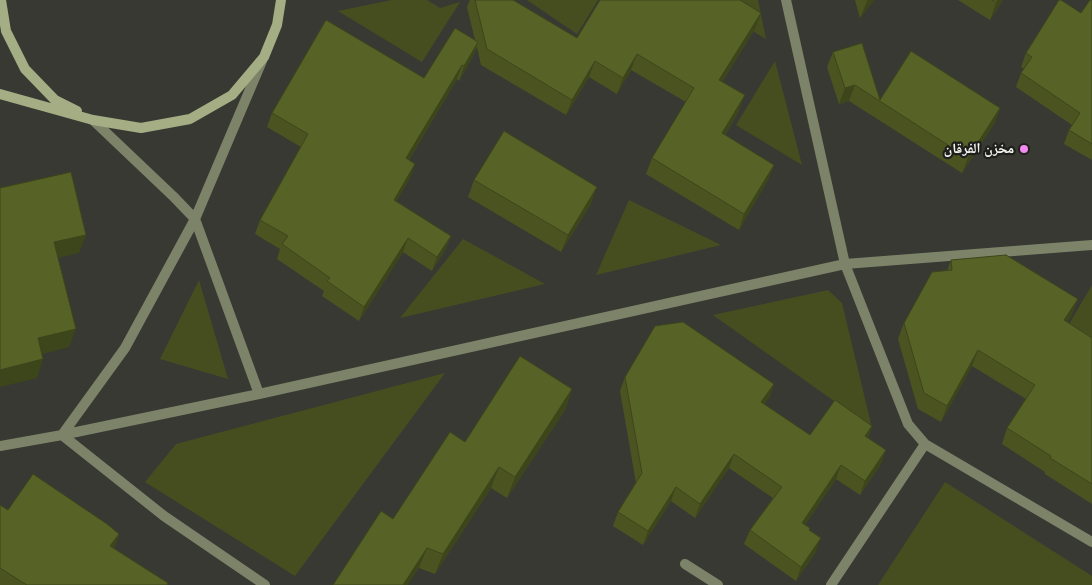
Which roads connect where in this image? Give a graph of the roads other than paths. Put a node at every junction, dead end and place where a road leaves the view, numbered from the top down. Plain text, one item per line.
1 (0, 0) edge
2 (281, 0) edge
3 (786, 0) edge
4 (264, 57) junction
5 (0, 94) edge
6 (93, 120) junction
7 (194, 219) junction
8 (1092, 245) edge
9 (845, 264) junction
10 (258, 394) junction
11 (62, 435) junction
12 (925, 444) junction
13 (0, 446) edge
14 (1092, 542) edge
15 (685, 564) dead end
16 (265, 585) edge
17 (718, 585) edge
18 (831, 585) edge

1 - 6 main road
2 - 4 main road
3 - 9 street
4 - 6 main road
4 - 7 street
5 - 6 main road
6 - 7 street
7 - 10 street
7 - 11 street
8 - 9 street
9 - 10 street
9 - 12 street
10 - 11 street
11 - 13 street
11 - 16 street
12 - 14 street
12 - 18 street
15 - 17 street

